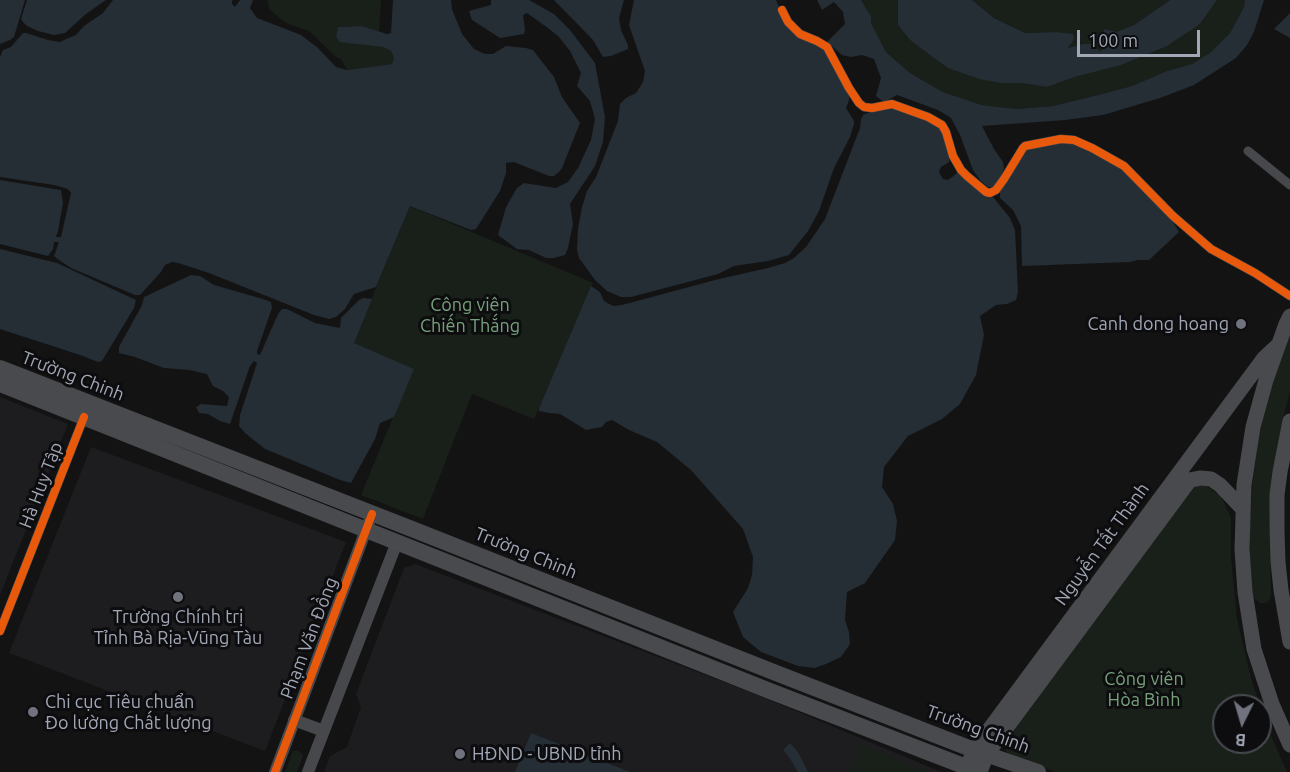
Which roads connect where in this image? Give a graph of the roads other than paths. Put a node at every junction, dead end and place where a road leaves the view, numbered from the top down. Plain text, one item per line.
1 (782, 10) dead end
2 (1248, 151) dead end
3 (1290, 185) edge
4 (1290, 296) edge
5 (1290, 316) edge
6 (1278, 345) junction
7 (0, 368) edge
8 (0, 384) edge
9 (84, 417) junction
10 (1290, 421) edge
11 (1185, 476) junction
12 (1243, 509) junction
13 (369, 521) junction
14 (404, 526) junction
15 (398, 542) junction
16 (0, 631) edge
17 (1290, 642) edge
18 (776, 674) junction
19 (770, 691) junction
20 (294, 720) junction
21 (324, 731) junction
22 (1290, 745) edge
23 (981, 752) junction
24 (973, 771) edge
25 (275, 772) edge
26 (308, 772) edge
27 (1038, 772) edge

1 - 4 street
2 - 3 street
5 - 6 main road
6 - 11 main road, Nguyễn Tất Thành
6 - 12 main road
7 - 13 highway, Trường Chinh
8 - 9 highway, Trường Chinh
9 - 13 highway, Trường Chinh
9 - 16 street, Hà Huy Tập
10 - 17 main road
11 - 12 main road
11 - 23 main road, Nguyễn Tất Thành
12 - 22 main road
13 - 14 highway, Trường Chinh
13 - 15 highway, Trường Chinh
13 - 20 street, Phạm Văn Đồng
14 - 15 street
14 - 18 highway, Trường Chinh
15 - 19 highway, Trường Chinh
15 - 21 street
18 - 19 highway
18 - 23 highway, Trường Chinh
19 - 24 highway, Trường Chinh
20 - 21 street
20 - 25 street, Phạm Văn Đồng
21 - 26 street
23 - 24 main road, Nguyễn Tất Thành
23 - 27 highway, Trường Chinh

